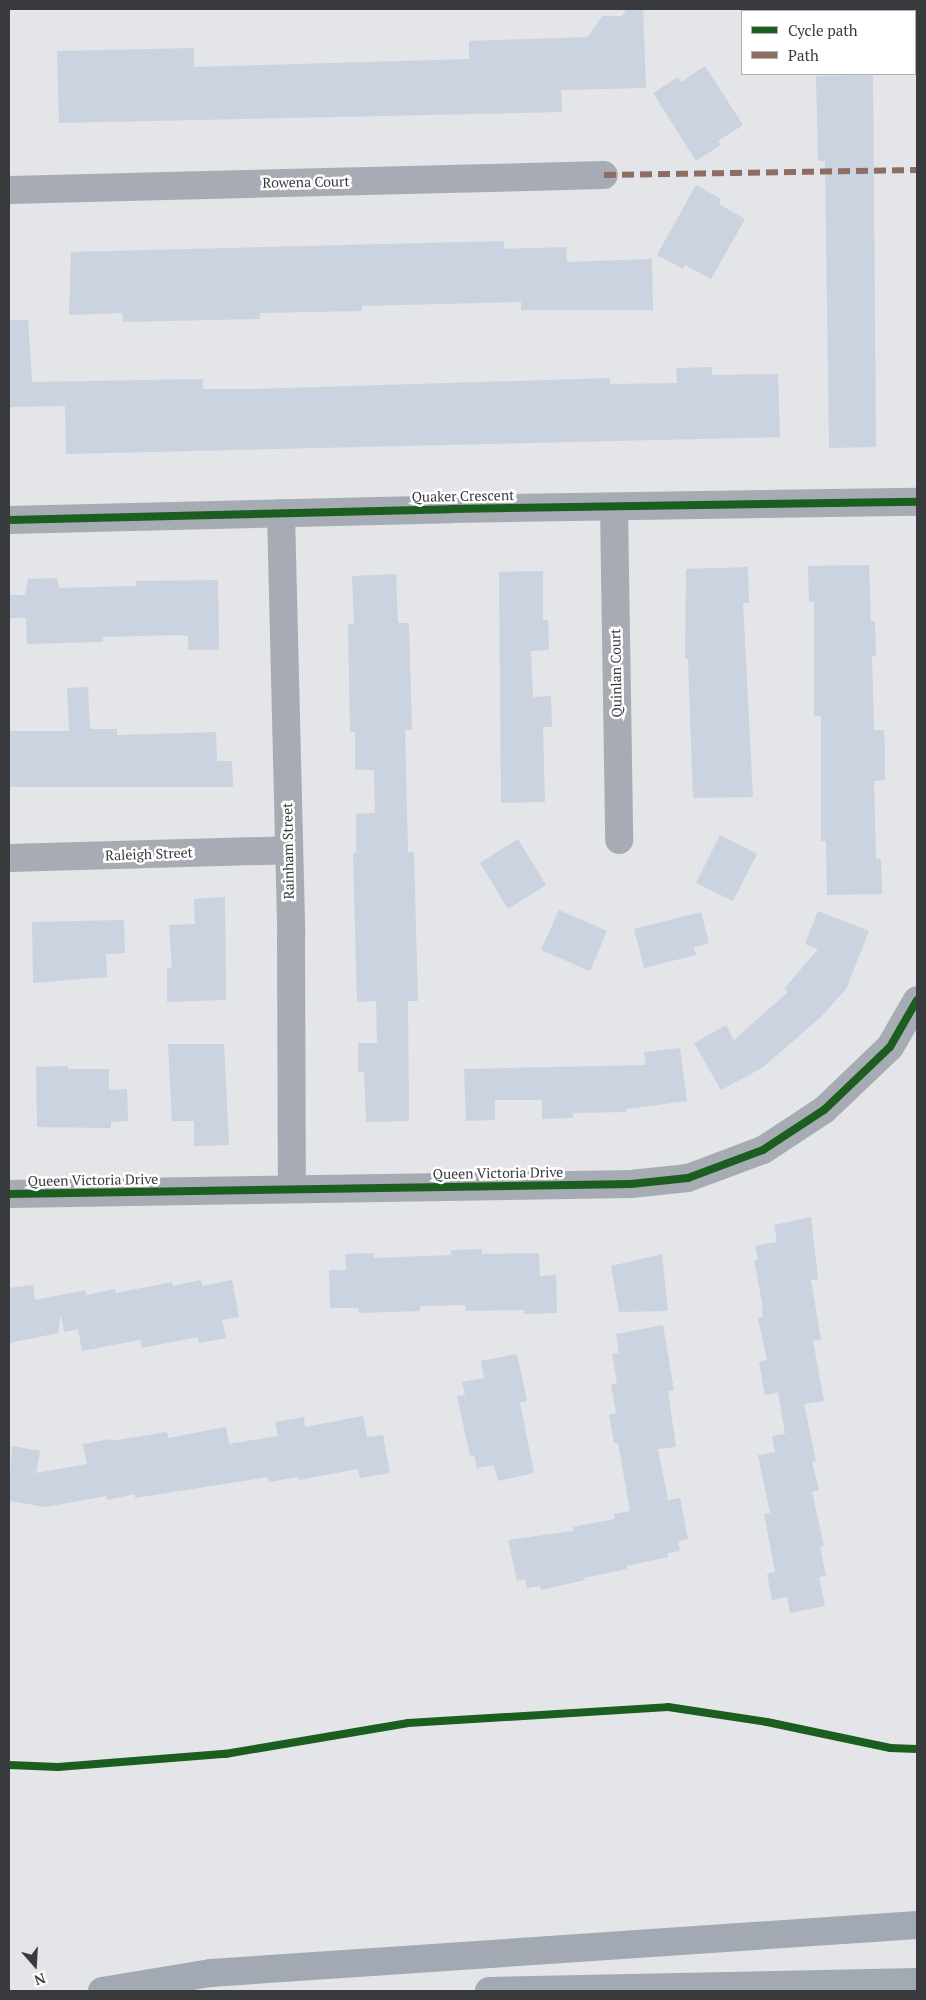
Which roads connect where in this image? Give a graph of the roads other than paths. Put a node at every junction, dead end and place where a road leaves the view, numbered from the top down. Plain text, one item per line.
1 (604, 175) dead end
2 (9, 190) edge
3 (917, 502) edge
4 (614, 507) junction
5 (281, 513) junction
6 (9, 520) edge
7 (619, 840) dead end
8 (288, 850) junction
9 (9, 858) edge
10 (917, 1000) edge
11 (292, 1188) junction
12 (9, 1194) edge
13 (917, 1925) edge
14 (917, 1982) edge
15 (102, 1991) edge
16 (489, 1991) edge

1 - 2 street, Rowena Court
3 - 4 street, Quaker Crescent
4 - 5 street, Quaker Crescent
4 - 7 street, Quinlan Court
5 - 6 street, Quaker Crescent
5 - 8 street, Rainham Street
8 - 9 street, Raleigh Street
8 - 11 street, Rainham Street
10 - 11 street, Queen Victoria Drive
11 - 12 street, Queen Victoria Drive
13 - 15 highway
14 - 16 highway

